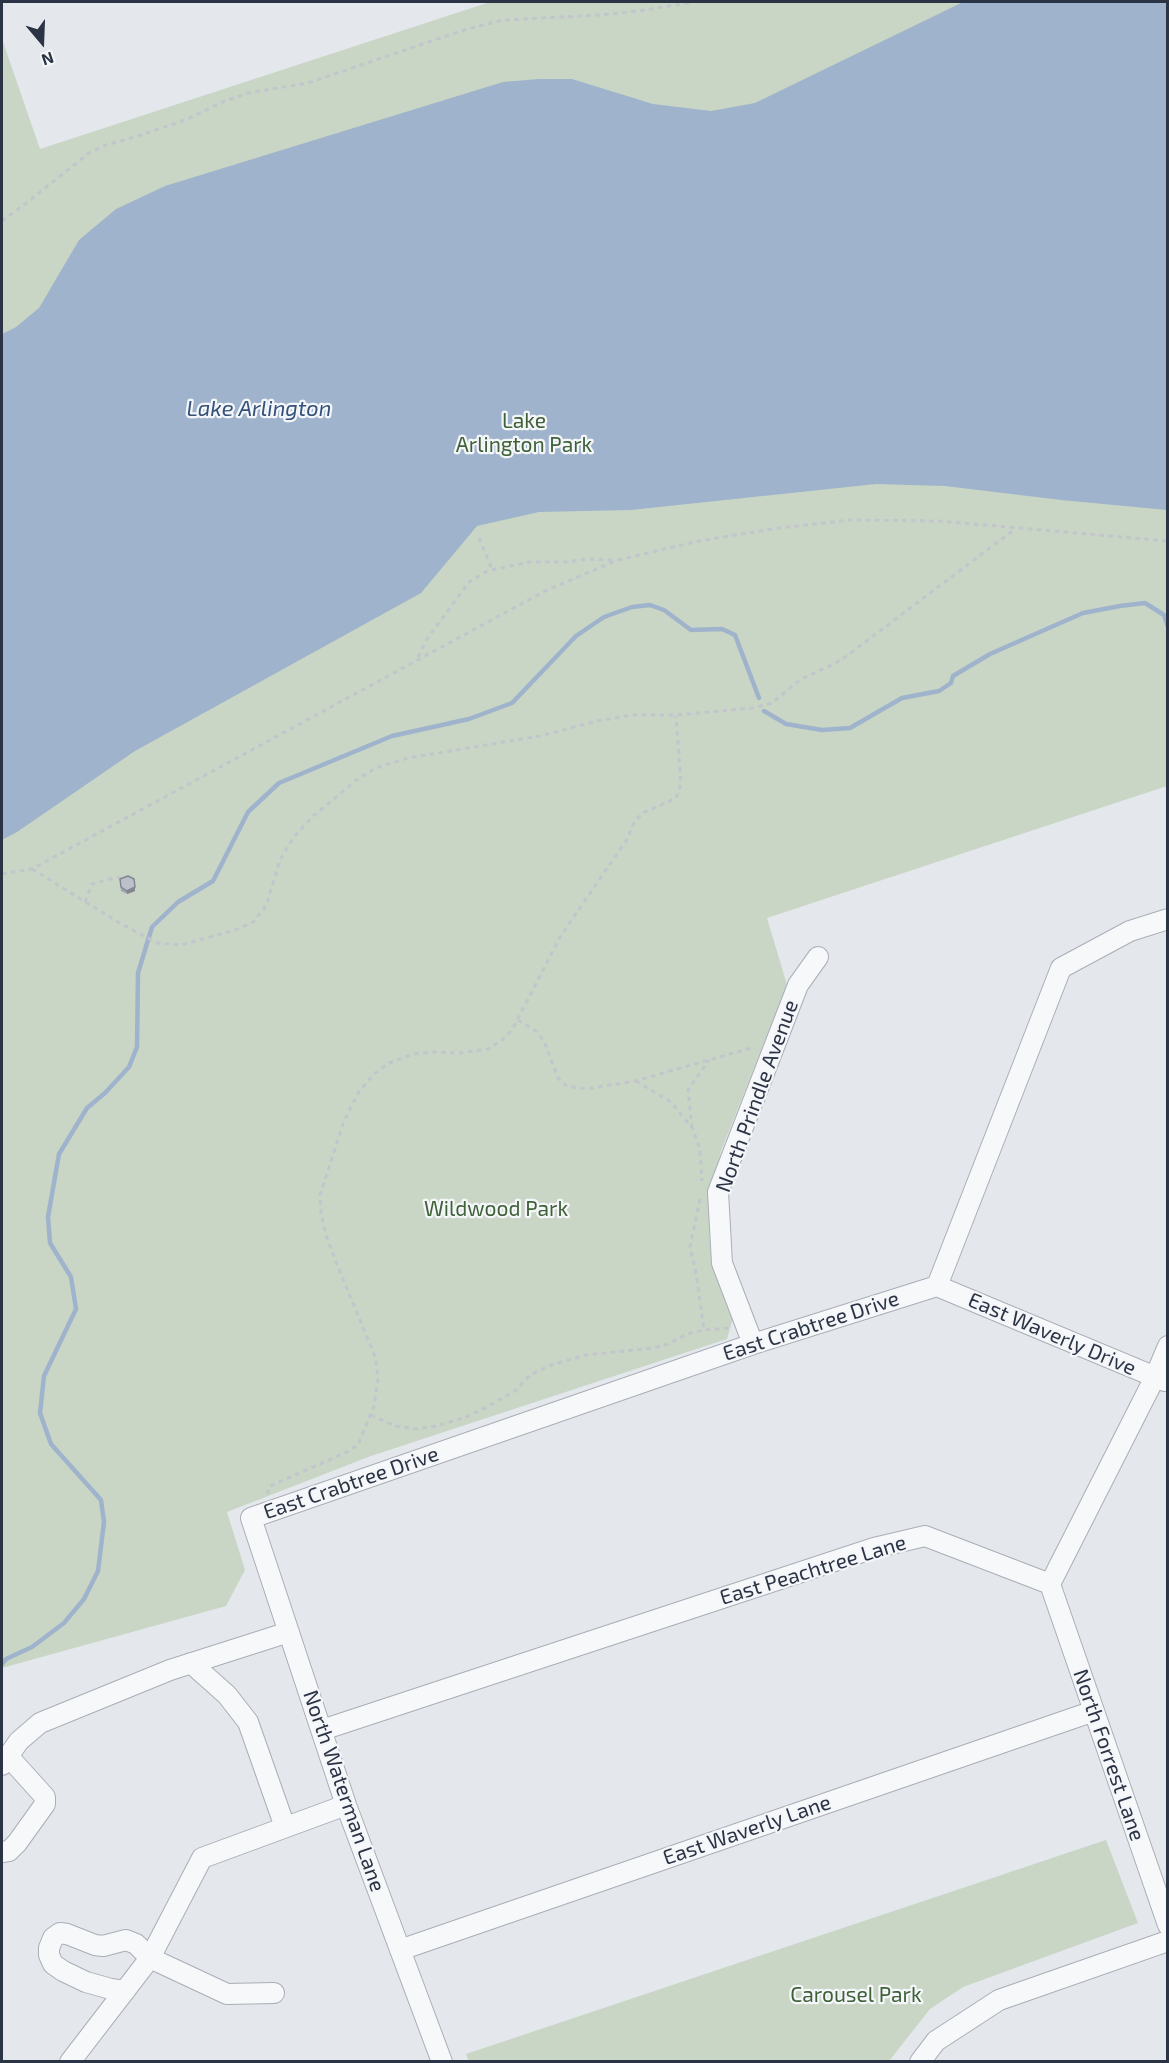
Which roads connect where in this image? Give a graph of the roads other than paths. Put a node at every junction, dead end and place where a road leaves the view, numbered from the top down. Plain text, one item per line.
1 (1167, 919) edge
2 (818, 957) dead end
3 (937, 1286) junction
4 (753, 1344) junction
5 (1167, 1346) edge
6 (1161, 1380) edge
7 (251, 1518) joint
8 (1050, 1584) junction
9 (289, 1632) junction
10 (191, 1664) junction
11 (1094, 1711) junction
12 (322, 1730) junction
13 (5, 1760) edge
14 (346, 1805) junction
15 (285, 1827) junction
16 (2, 1852) edge
17 (1167, 1925) edge
18 (1167, 1941) edge
19 (400, 1950) junction
20 (150, 1958) junction
21 (125, 1991) junction
22 (274, 1993) dead end
23 (70, 2061) edge
24 (442, 2061) edge
25 (920, 2061) edge

1 - 3 street
2 - 4 street, North Prindle Avenue
3 - 4 street, East Crabtree Drive
3 - 6 street, East Waverly Drive
4 - 7 street, East Crabtree Drive
5 - 6 street
6 - 8 street
7 - 9 street, North Waterman Lane
8 - 11 street, North Forrest Lane
8 - 12 street, East Peachtree Lane
9 - 10 street
9 - 12 street, North Waterman Lane
10 - 13 street
10 - 15 street
11 - 17 street, North Forrest Lane
11 - 19 street, East Waverly Lane
12 - 14 street, North Waterman Lane
13 - 16 street
14 - 15 street
14 - 19 street, North Waterman Lane
15 - 20 street
18 - 25 street
19 - 24 street, North Waterman Lane
20 - 21 street
20 - 21 street
20 - 22 street
21 - 23 street

